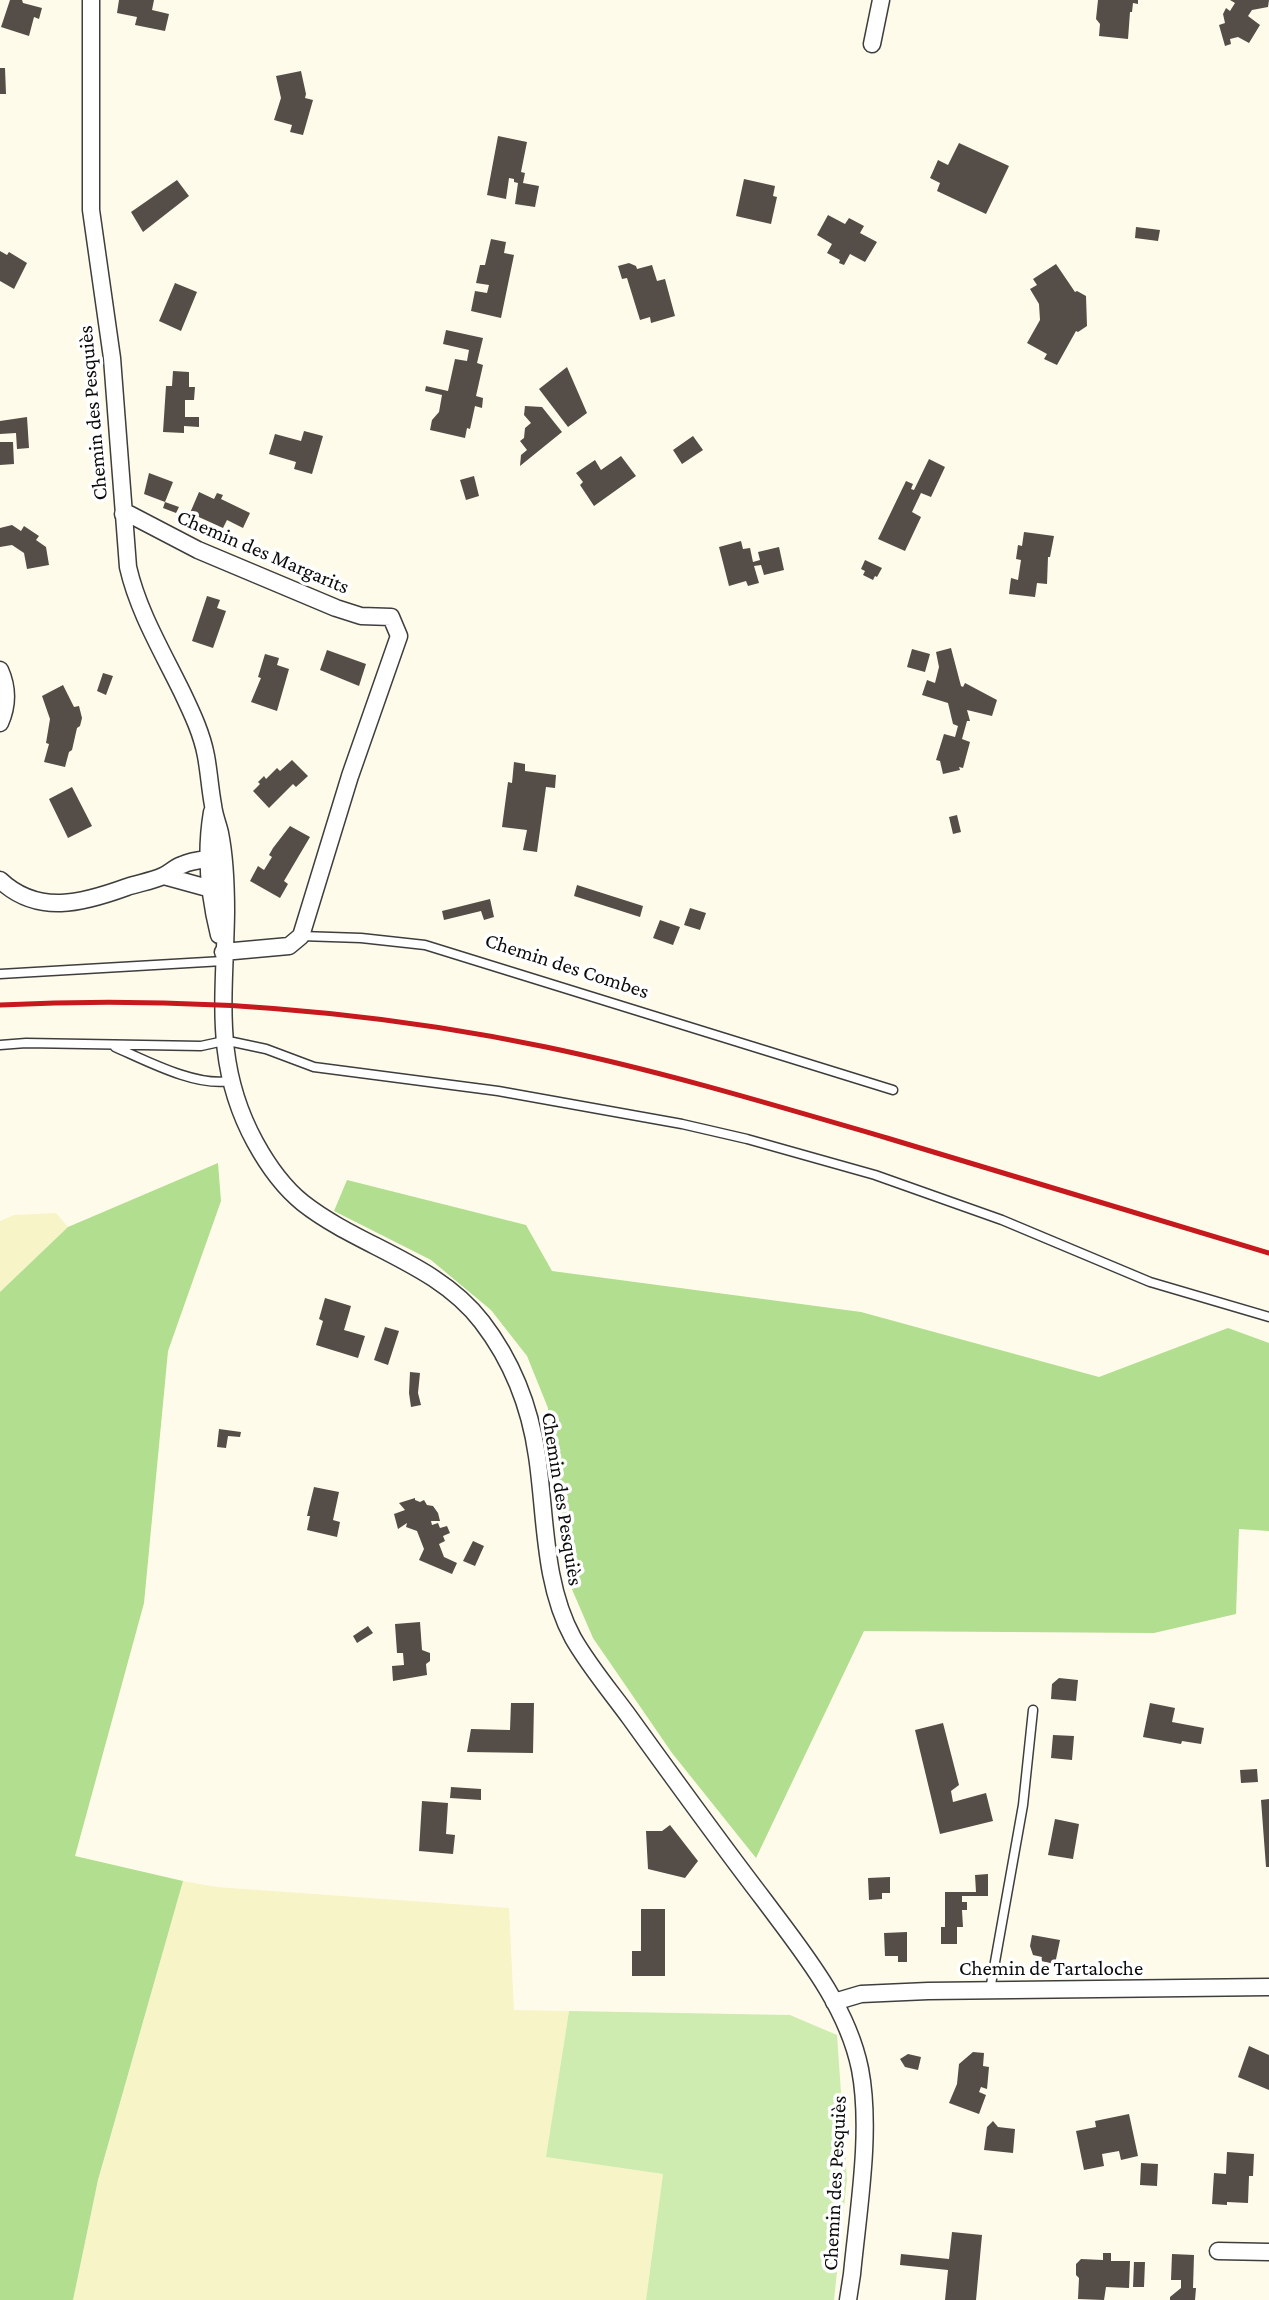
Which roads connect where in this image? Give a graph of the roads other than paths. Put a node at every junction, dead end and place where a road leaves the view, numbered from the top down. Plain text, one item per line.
1 (91, 0) edge
2 (881, 0) edge
3 (872, 44) dead end
4 (122, 514) junction
5 (0, 670) edge
6 (0, 723) edge
7 (213, 806) junction
8 (208, 859) junction
9 (224, 871) junction
10 (164, 876) junction
11 (0, 880) edge
12 (211, 886) junction
13 (301, 936) junction
14 (223, 956) junction
15 (0, 974) edge
16 (223, 1041) junction
17 (0, 1045) edge
18 (113, 1046) junction
19 (230, 1081) junction
20 (893, 1090) dead end
21 (1269, 1317) edge
22 (1033, 1710) dead end
23 (1269, 1987) edge
24 (990, 1990) junction
25 (834, 2002) junction
26 (1218, 2251) dead end
27 (1269, 2252) edge
28 (848, 2300) edge

1 - 4 street, Chemin des Pesquiès
2 - 3 street
4 - 7 street, Chemin des Pesquiès
4 - 13 street, Chemin des Margarits
5 - 6 street
7 - 8 street, Chemin des Pesquiès
7 - 9 street, Chemin des Pesquiès
8 - 9 street
8 - 10 street
8 - 12 street, Chemin des Pesquiès
9 - 12 street
9 - 14 street, Chemin des Pesquiès
10 - 11 street
10 - 12 street
12 - 14 street, Chemin des Pesquiès
13 - 14 street, Chemin des Combes
13 - 20 lane, Chemin des Combes
14 - 15 lane
14 - 16 street, Chemin des Pesquiès
16 - 18 lane
16 - 19 street, Chemin des Pesquiès
16 - 21 lane
17 - 18 lane
18 - 19 lane
19 - 25 street, Chemin des Pesquiès
22 - 24 lane
23 - 24 street, Chemin de Tartaloche
24 - 25 street, Chemin de Tartaloche
25 - 28 street, Chemin des Pesquiès
26 - 27 street

